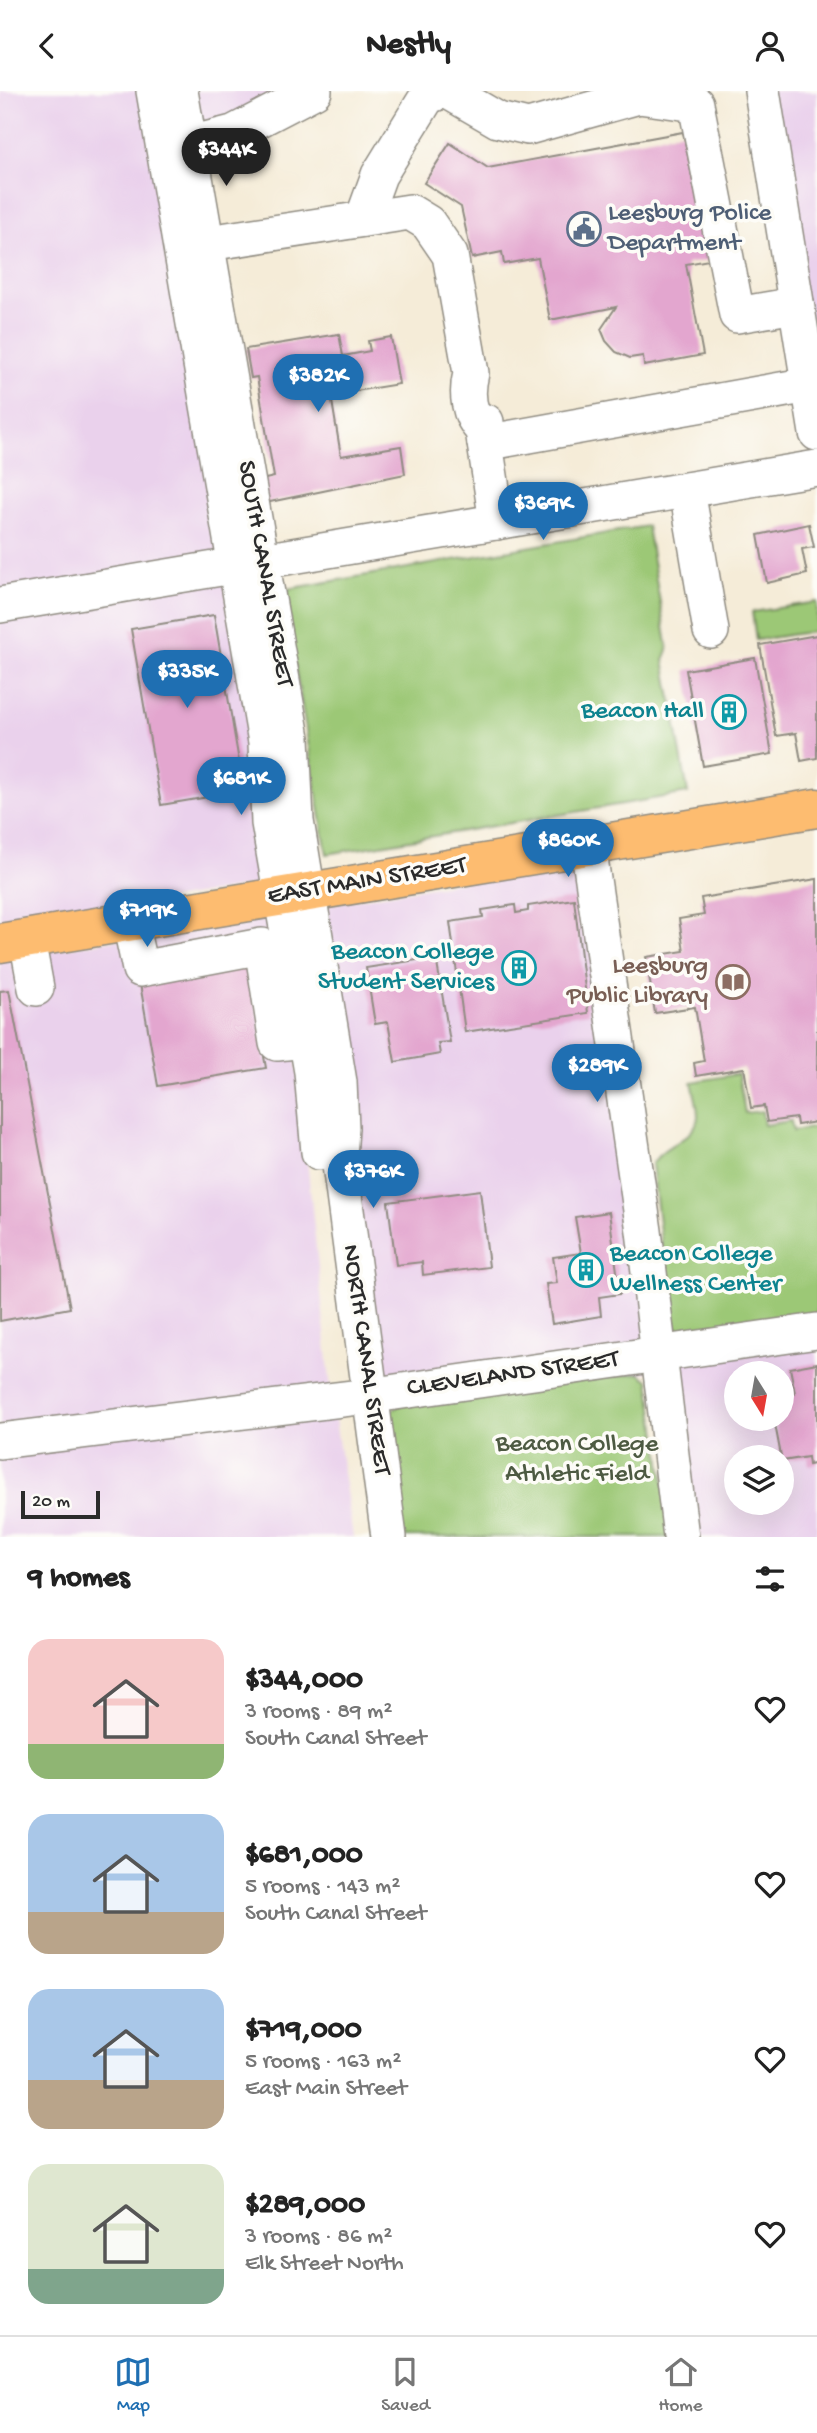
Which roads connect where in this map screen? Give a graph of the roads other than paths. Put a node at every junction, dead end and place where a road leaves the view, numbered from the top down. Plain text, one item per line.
1 (154, 91) edge
2 (180, 91) edge
3 (314, 91) edge
4 (441, 91) edge
5 (447, 91) edge
6 (762, 91) edge
7 (641, 94) edge
8 (190, 144) junction
9 (363, 219) junction
10 (208, 243) junction
11 (796, 305) junction
12 (809, 385) junction
13 (817, 433) edge
14 (484, 436) junction
15 (817, 468) edge
16 (687, 490) junction
17 (497, 522) junction
18 (248, 563) junction
19 (0, 605) edge
20 (711, 631) dead end
21 (817, 808) edge
22 (588, 845) junction
23 (296, 894) junction
24 (130, 922) junction
25 (13, 941) edge
26 (36, 988) dead end
27 (319, 1038) junction
28 (817, 1331) edge
29 (660, 1355) junction
30 (357, 1397) junction
31 (0, 1441) edge
32 (366, 1537) edge
33 (389, 1537) edge
34 (681, 1537) edge

1 - 18 street
2 - 8 street, SOUTH CANAL STREET
3 - 8 street
4 - 9 street
5 - 7 street
6 - 11 street
7 - 11 street
8 - 10 street, SOUTH CANAL STREET
9 - 10 street
9 - 14 street
10 - 18 street, SOUTH CANAL STREET
11 - 12 street
12 - 13 street
12 - 14 street
14 - 17 street
15 - 16 street
16 - 17 street
16 - 20 street
17 - 18 street
18 - 19 street
18 - 23 street, NORTH CANAL STREET
21 - 22 main road, EAST MAIN STREET
22 - 23 main road, EAST MAIN STREET
22 - 29 street
23 - 24 main road, EAST MAIN STREET
23 - 27 street, NORTH CANAL STREET
24 - 25 main road, EAST MAIN STREET
24 - 27 street
25 - 26 street
27 - 30 street, NORTH CANAL STREET
28 - 29 street, CLEVELAND STREET
29 - 30 street, CLEVELAND STREET
29 - 34 street
30 - 31 street, CLEVELAND STREET
30 - 32 street
30 - 33 street, NORTH CANAL STREET

